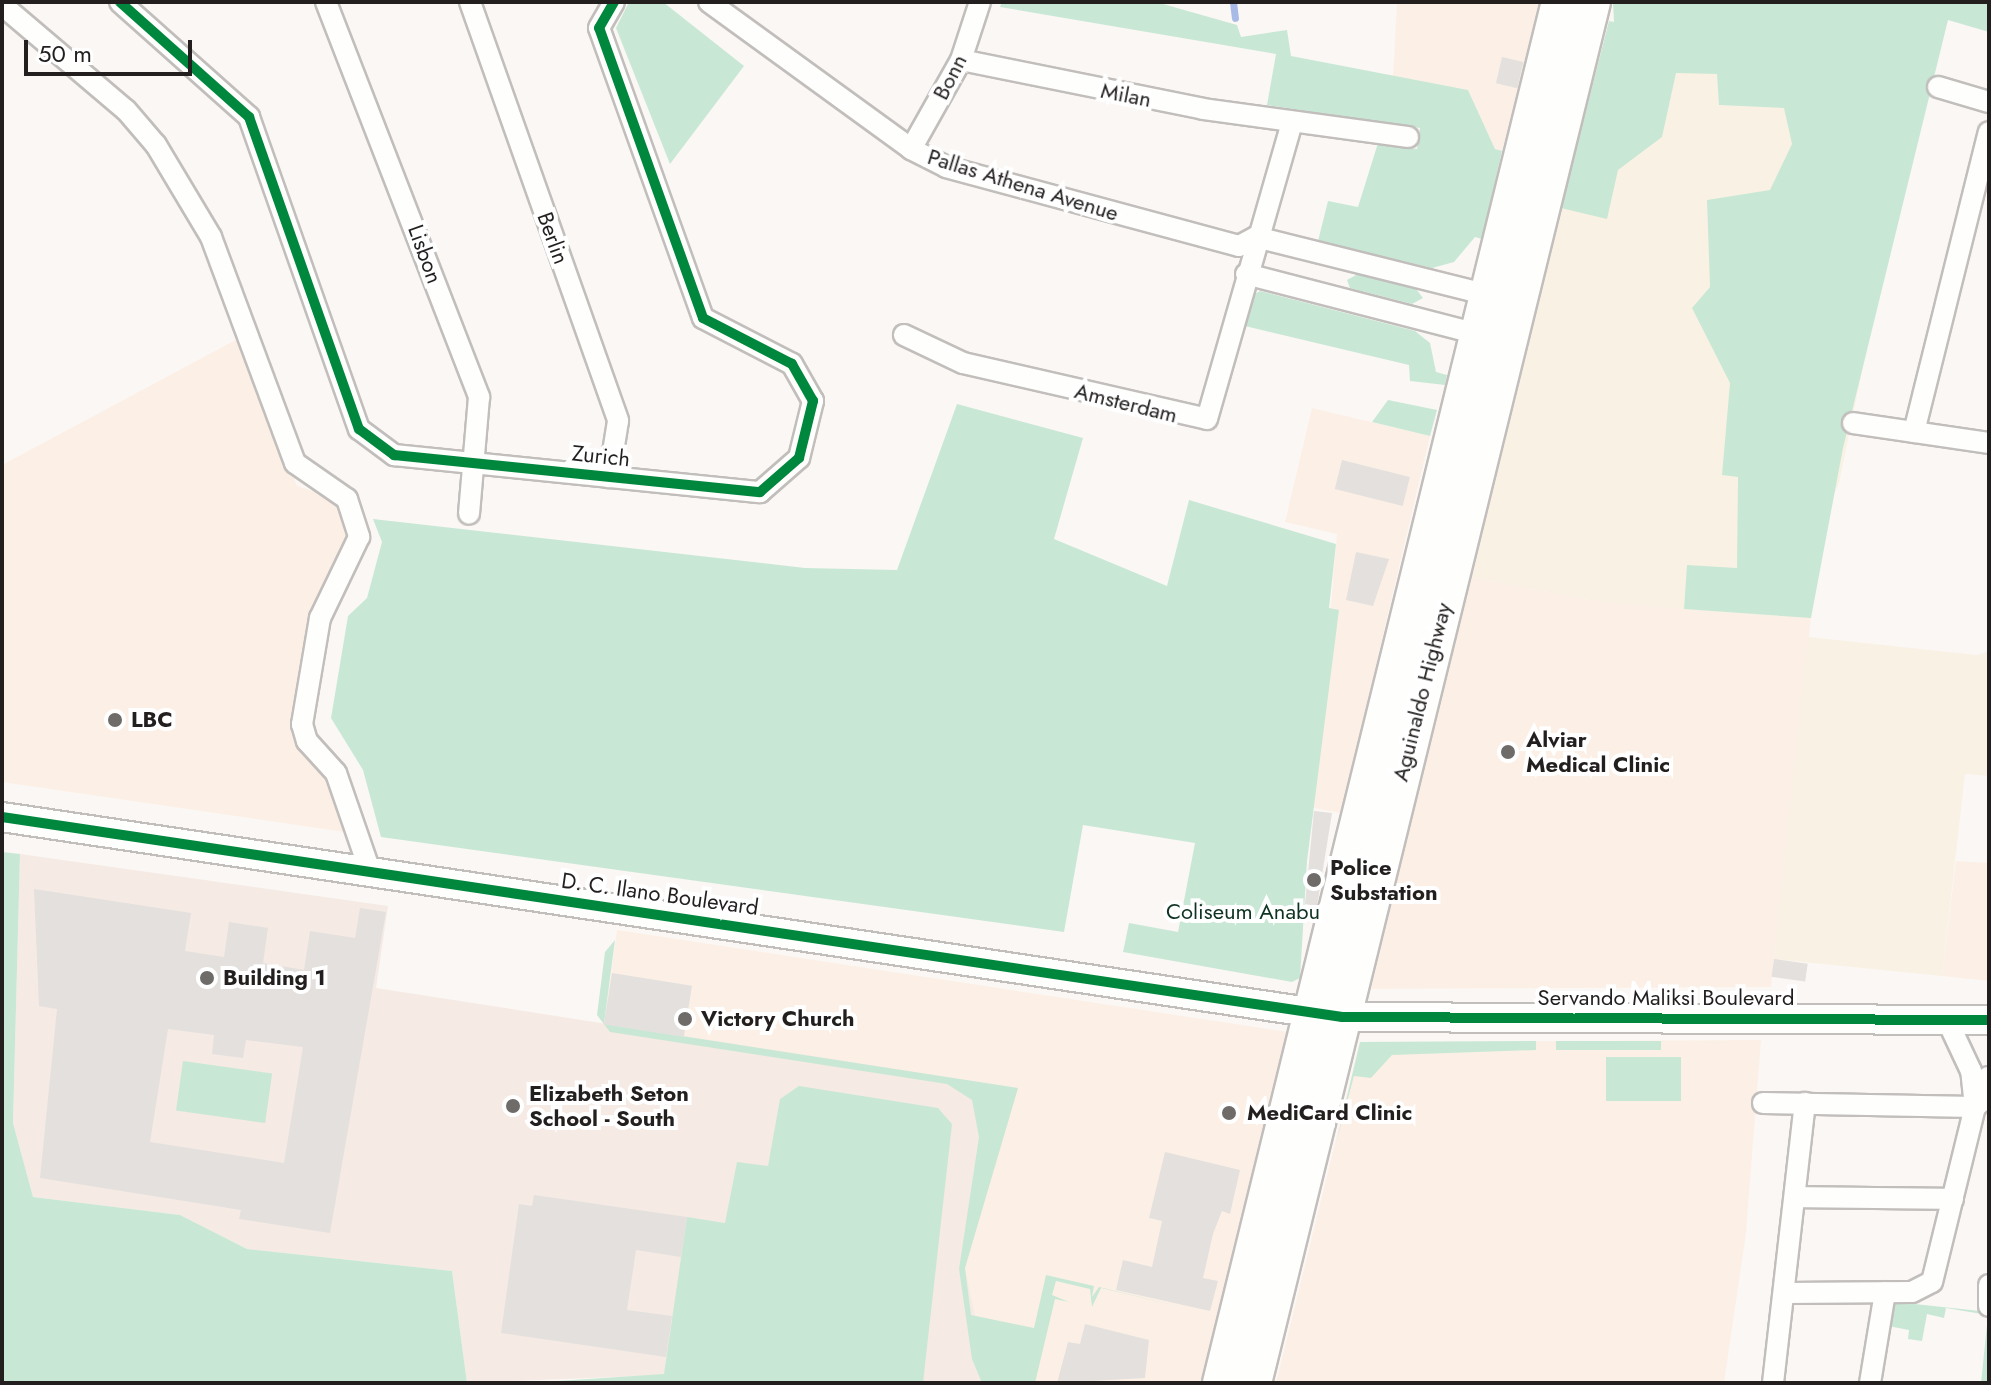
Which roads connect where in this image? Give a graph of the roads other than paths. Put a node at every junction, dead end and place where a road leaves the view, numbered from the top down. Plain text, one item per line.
1 (120, 2) edge
2 (326, 2) edge
3 (470, 2) edge
4 (614, 2) edge
5 (709, 2) edge
6 (980, 2) edge
7 (1560, 2) edge
8 (1592, 2) edge
9 (2, 5) edge
10 (961, 60) junction
11 (1938, 87) dead end
12 (1989, 102) edge
13 (1292, 122) junction
14 (1989, 132) edge
15 (1408, 137) dead end
16 (911, 149) junction
17 (1247, 242) junction
18 (1246, 274) junction
19 (1503, 299) junction
20 (904, 335) dead end
21 (1494, 338) junction
22 (1853, 423) dead end
23 (1914, 432) junction
24 (1989, 443) edge
25 (475, 463) junction
26 (609, 477) junction
27 (469, 514) dead end
28 (2, 817) edge
29 (371, 874) junction
30 (1328, 1013) junction
31 (1947, 1020) junction
32 (1989, 1020) edge
33 (1983, 1075) edge
34 (1763, 1103) dead end
35 (1805, 1103) junction
36 (1975, 1107) junction
37 (1797, 1197) junction
38 (1953, 1199) junction
39 (1989, 1285) edge
40 (1885, 1292) junction
41 (1786, 1293) junction
42 (1989, 1306) edge
43 (1221, 1383) edge
44 (1253, 1383) edge
45 (1773, 1383) edge
46 (1870, 1383) edge

1 - 25 street, Zurich
2 - 25 street, Lisbon
3 - 26 street, Berlin
4 - 26 street, Zurich
5 - 16 street, Pallas Athena Avenue
6 - 10 street, Bonn
7 - 19 highway, Aguinaldo Highway
8 - 19 highway, Aguinaldo Highway
9 - 29 street
10 - 13 street, Milan
10 - 16 street, Bonn
11 - 12 street
13 - 15 street, Milan
13 - 17 street
14 - 23 street
16 - 17 street, Pallas Athena Avenue
17 - 18 street
17 - 19 street, Pallas Athena Avenue
18 - 20 street, Amsterdam
18 - 21 street
19 - 21 highway, Aguinaldo Highway
21 - 30 highway, Aguinaldo Highway
22 - 23 street
23 - 24 street
25 - 26 street, Zurich
25 - 27 street, Lisbon
28 - 29 street, D. C. Ilano Boulevard
29 - 30 street, D. C. Ilano Boulevard
30 - 31 street, Servando Maliksi Boulevard
30 - 43 highway, Aguinaldo Highway
30 - 44 highway, Aguinaldo Highway
31 - 32 street, Servando Maliksi Boulevard
31 - 33 street
33 - 36 street
34 - 35 street
35 - 36 street
35 - 37 street
36 - 38 street
37 - 38 street
37 - 41 street
38 - 40 street
39 - 42 street
40 - 41 street
40 - 46 street
41 - 45 street

